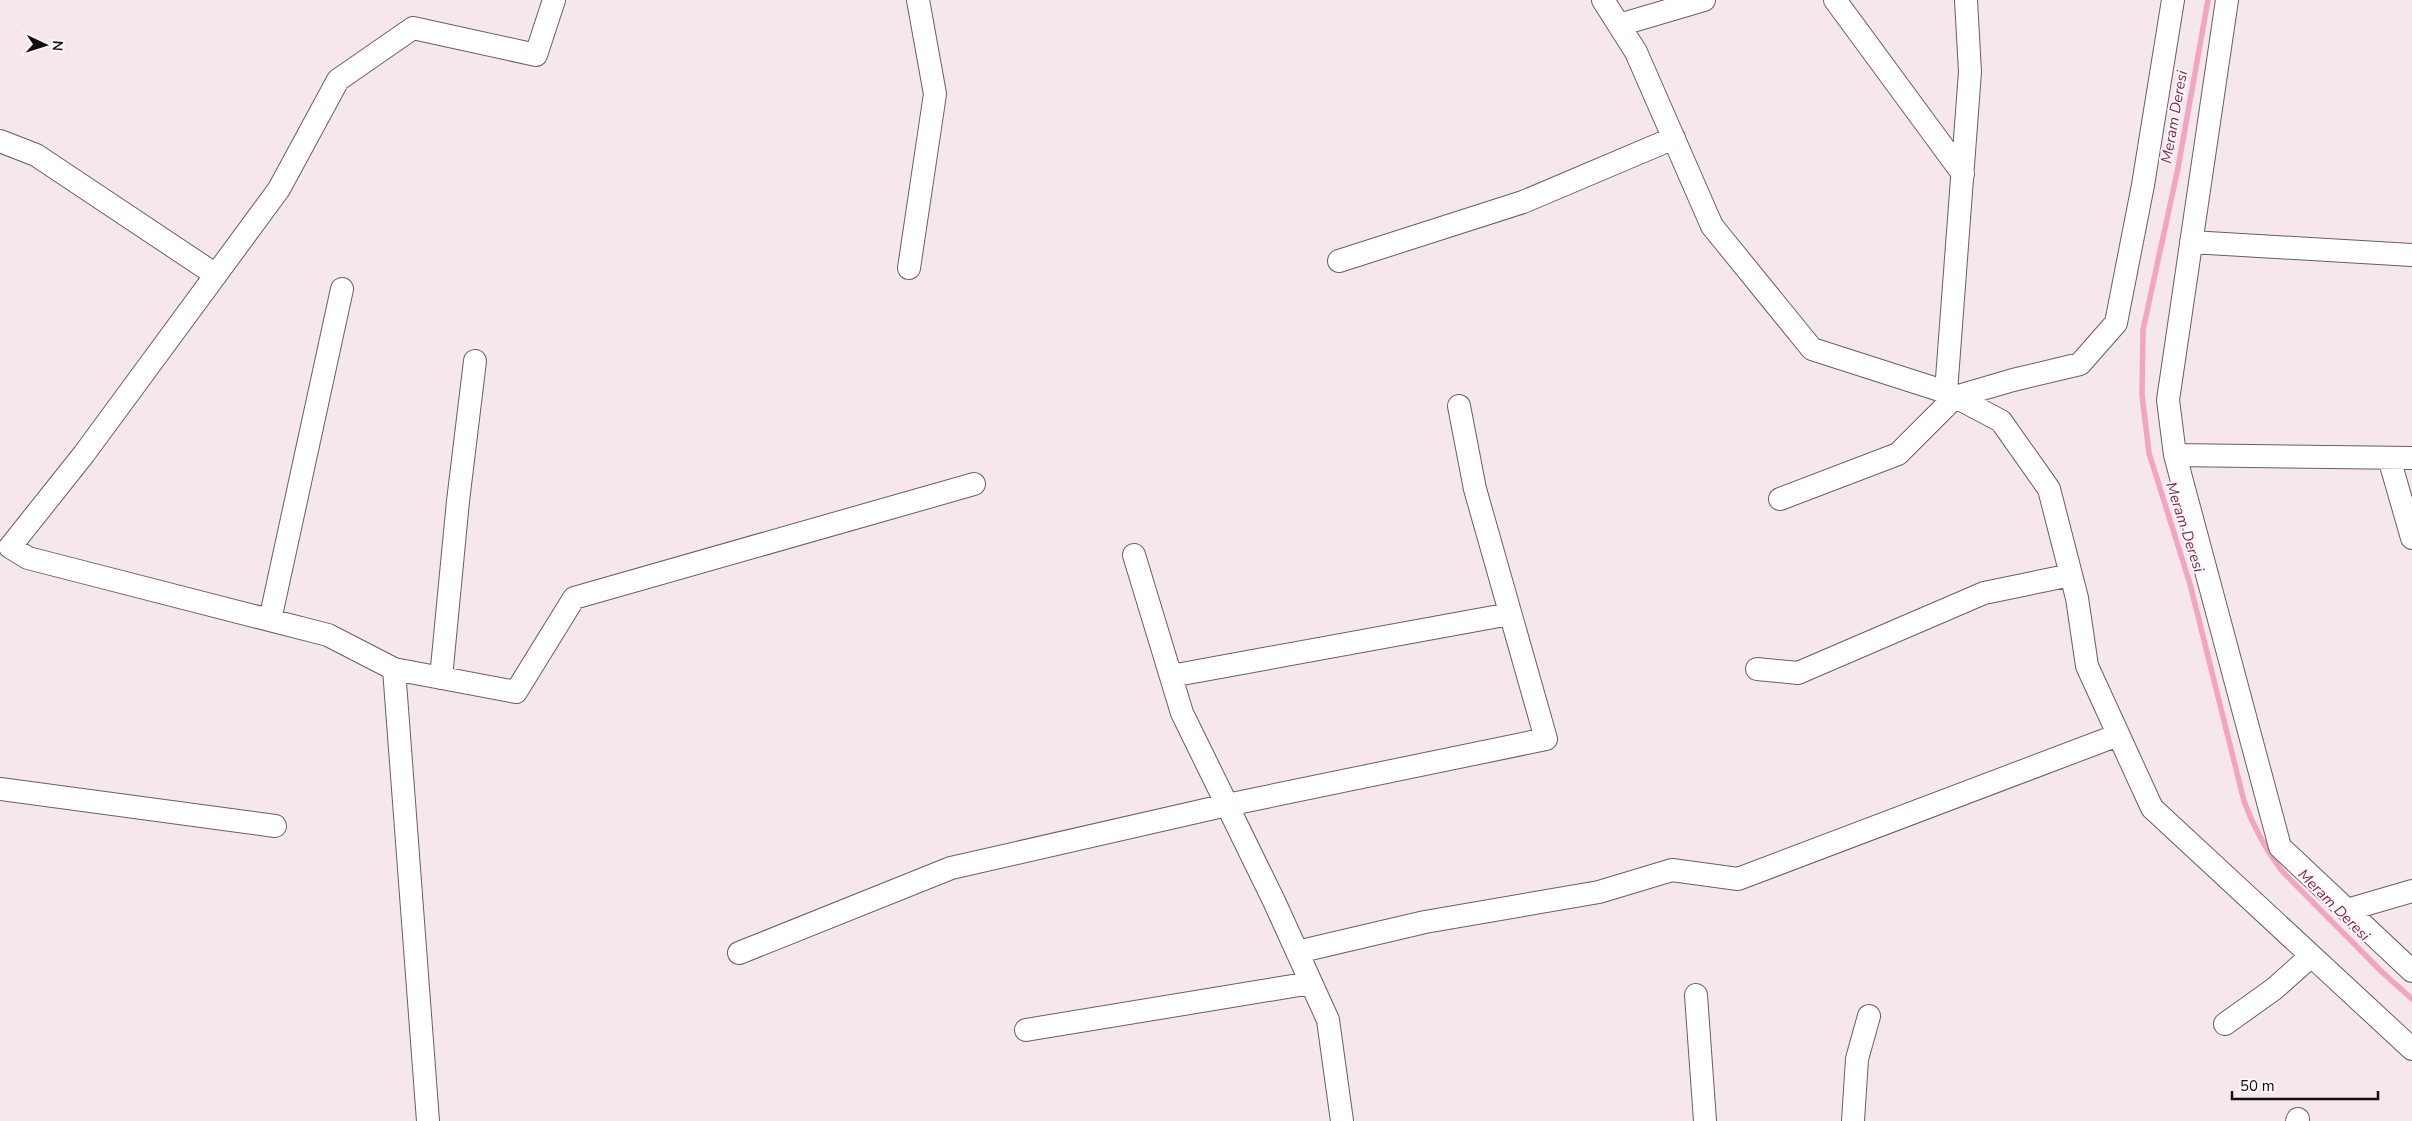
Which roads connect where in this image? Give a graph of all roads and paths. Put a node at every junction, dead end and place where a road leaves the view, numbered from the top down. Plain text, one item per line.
1 (554, 0) edge
2 (918, 0) edge
3 (1603, 0) edge
4 (1704, 0) edge
5 (1835, 0) edge
6 (1966, 0) edge
7 (2173, 0) edge
8 (2227, 0) edge
9 (1619, 25) junction
10 (1674, 138) junction
11 (0, 141) edge
12 (1962, 174) junction
13 (2191, 242) junction
14 (2412, 256) edge
15 (1338, 261) dead end
16 (909, 268) dead end
17 (216, 275) junction
18 (342, 289) dead end
19 (475, 361) dead end
20 (1951, 394) junction
21 (1459, 406) dead end
22 (2174, 455) junction
23 (2389, 458) junction
24 (2412, 458) edge
25 (974, 484) dead end
26 (1780, 499) dead end
27 (2412, 538) edge
28 (1134, 555) dead end
29 (2071, 574) junction
30 (1510, 614) junction
31 (270, 620) junction
32 (394, 669) junction
33 (1757, 669) dead end
34 (1171, 676) junction
35 (442, 678) junction
36 (2118, 735) junction
37 (0, 789) edge
38 (1227, 805) junction
39 (274, 826) dead end
40 (2412, 892) edge
41 (2347, 910) junction
42 (1297, 952) junction
43 (739, 953) dead end
44 (2310, 957) junction
45 (2412, 971) edge
46 (1311, 982) junction
47 (1696, 995) dead end
48 (1869, 1016) dead end
49 (2225, 1024) dead end
50 (1026, 1030) dead end
51 (2412, 1050) edge
52 (428, 1121) edge
53 (1342, 1121) edge
54 (1705, 1121) edge
55 (1854, 1121) edge

1 - 17 street
2 - 16 street
3 - 9 street
4 - 9 street
5 - 12 street
6 - 12 street
7 - 20 street
8 - 13 street
9 - 10 street
10 - 15 street
10 - 20 street
11 - 17 street
12 - 20 street
13 - 14 street
13 - 22 street
17 - 31 street
18 - 31 street
19 - 35 street
20 - 26 street
20 - 29 street
21 - 30 street
22 - 23 street
22 - 41 street
23 - 24 street
23 - 27 street
25 - 35 street
28 - 34 street
29 - 33 street
29 - 36 street
30 - 34 street
30 - 38 street
31 - 32 street
32 - 35 street
32 - 52 street
34 - 38 street
36 - 42 street
36 - 44 street
37 - 39 street
38 - 42 street
38 - 43 street
40 - 41 street
41 - 45 street
42 - 46 street
44 - 49 street
44 - 51 street
46 - 50 street
46 - 53 street
47 - 54 street
48 - 55 street

